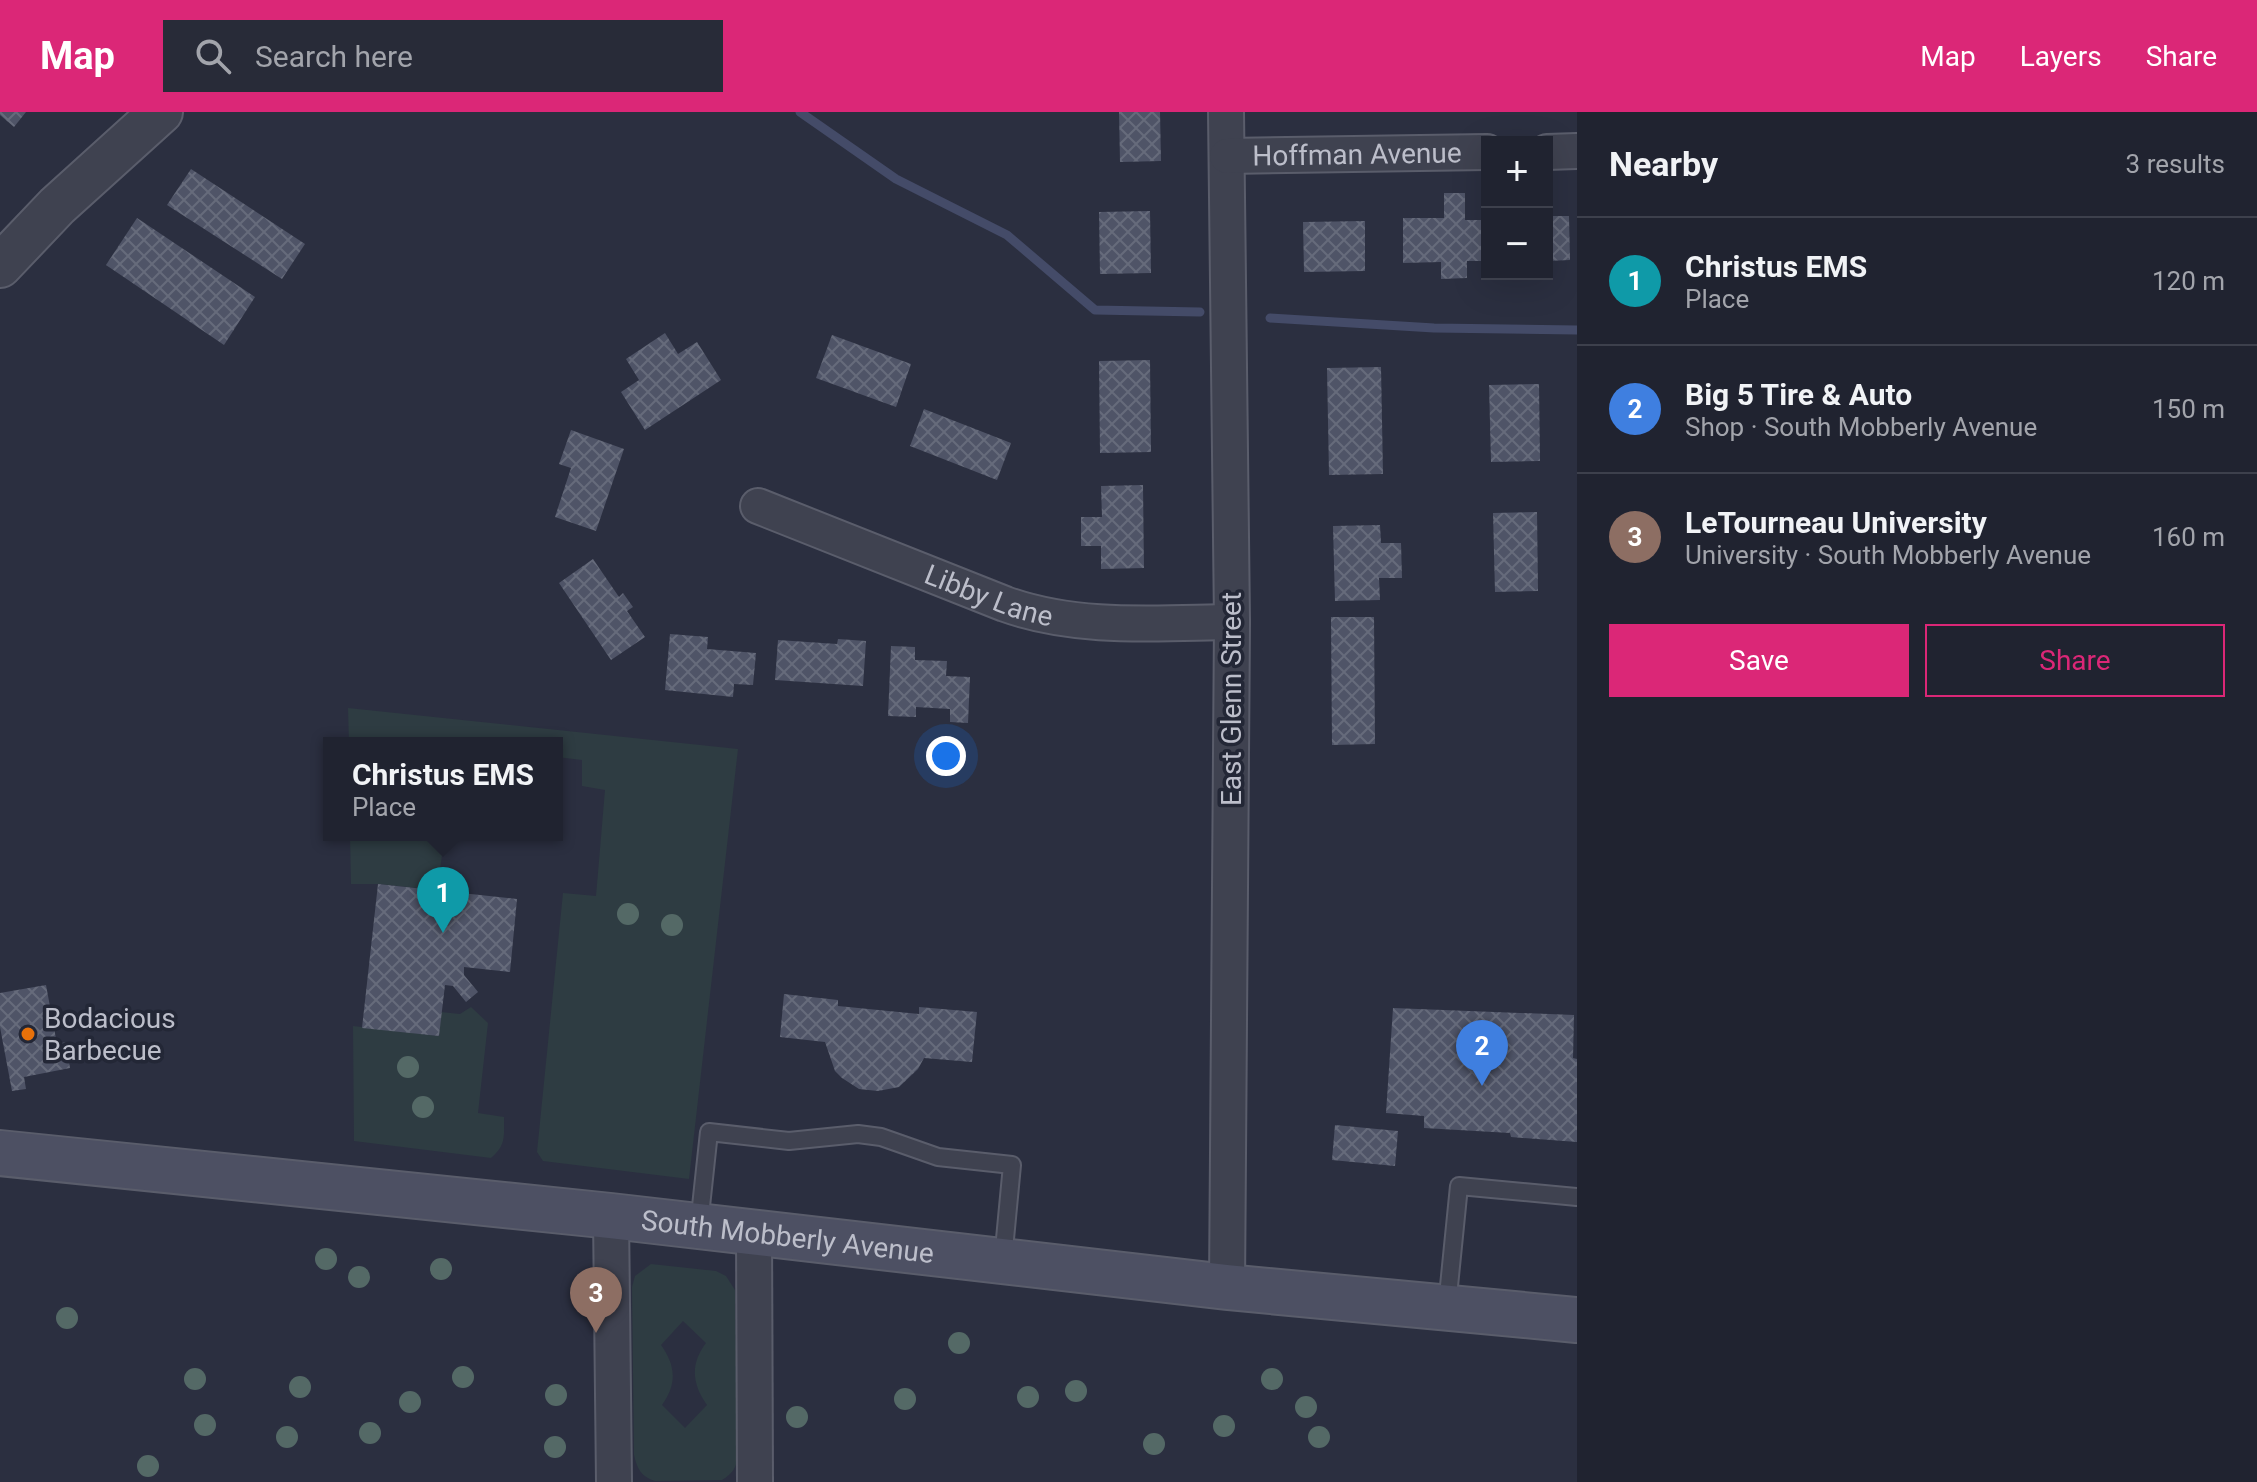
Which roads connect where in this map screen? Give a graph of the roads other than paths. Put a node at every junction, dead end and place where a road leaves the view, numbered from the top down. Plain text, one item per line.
1 (161, 112) edge
2 (1226, 112) edge
3 (1577, 151) edge
4 (1481, 152) edge
5 (1553, 152) edge
6 (1227, 156) junction
7 (0, 266) edge
8 (758, 506) dead end
9 (1232, 622) junction
10 (0, 1153) edge
11 (1577, 1197) edge
12 (611, 1216) junction
13 (699, 1226) junction
14 (754, 1232) junction
15 (1003, 1261) junction
16 (1227, 1287) junction
17 (1446, 1307) junction
18 (1577, 1320) edge
19 (614, 1482) edge
20 (755, 1482) edge

1 - 7 street
2 - 6 street, East Glenn Street
3 - 5 street
4 - 6 street, Hoffman Avenue
6 - 9 street, East Glenn Street
8 - 9 street, Libby Lane
9 - 16 street, East Glenn Street
10 - 12 main road, South Mobberly Avenue
11 - 17 lane
12 - 13 main road, South Mobberly Avenue
12 - 19 street
13 - 14 main road, South Mobberly Avenue
13 - 15 lane
14 - 15 main road, South Mobberly Avenue
14 - 20 street
15 - 16 main road, South Mobberly Avenue
16 - 17 main road, South Mobberly Avenue
17 - 18 main road, South Mobberly Avenue

